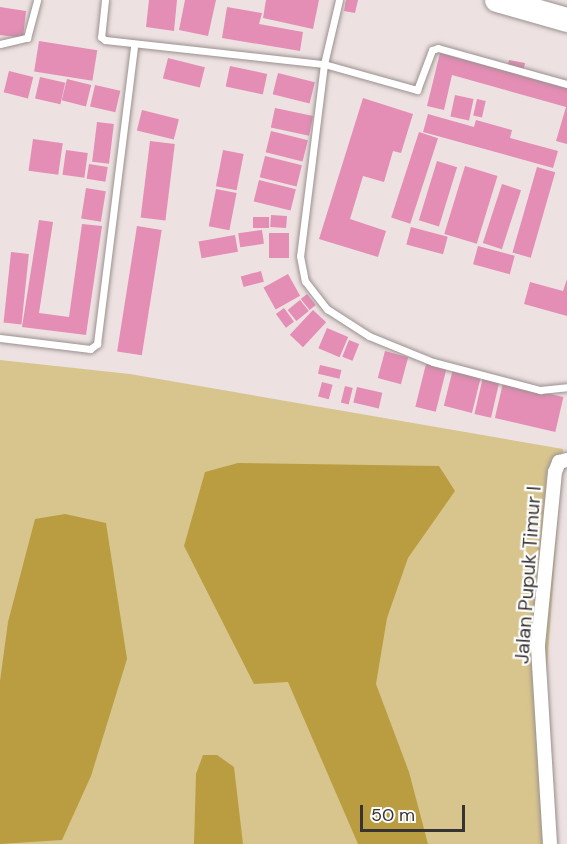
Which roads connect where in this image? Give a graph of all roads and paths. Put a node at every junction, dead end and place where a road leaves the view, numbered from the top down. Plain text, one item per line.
1 (37, 0) edge
2 (105, 0) edge
3 (339, 0) edge
4 (497, 0) edge
5 (567, 20) edge
6 (0, 44) edge
7 (134, 46) junction
8 (324, 64) junction
9 (567, 84) edge
10 (0, 338) edge
11 (567, 387) edge
12 (567, 460) edge
13 (550, 844) edge

1 - 6 lane
2 - 7 lane
3 - 8 lane
4 - 5 highway
7 - 8 lane
7 - 10 lane
8 - 9 lane
8 - 11 lane
12 - 13 street, Jalan Pupuk Timur I

